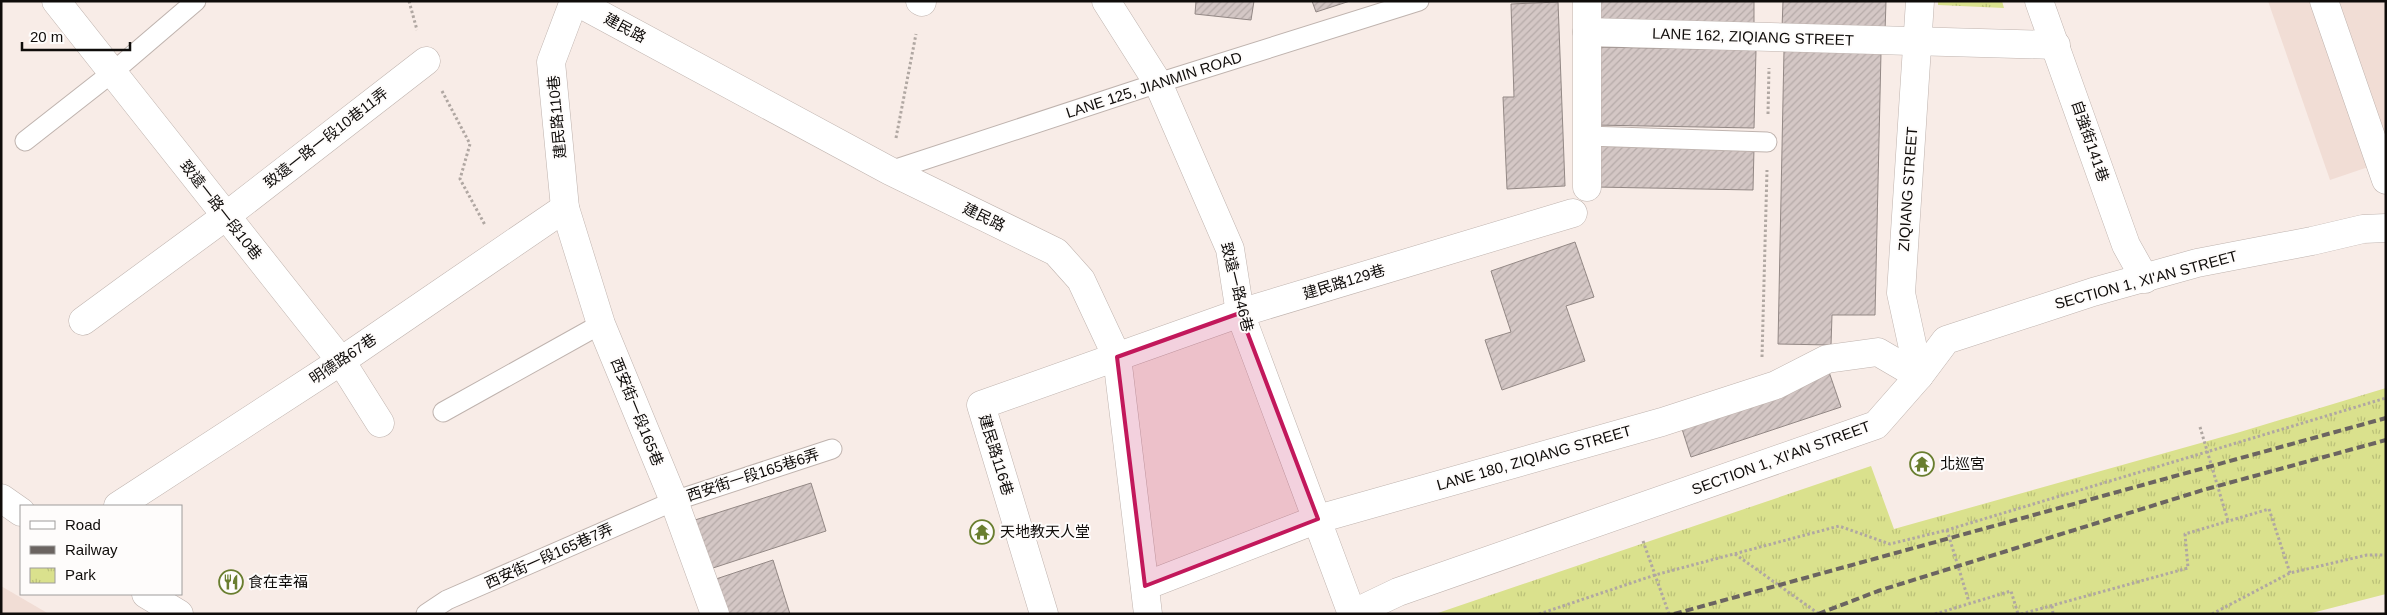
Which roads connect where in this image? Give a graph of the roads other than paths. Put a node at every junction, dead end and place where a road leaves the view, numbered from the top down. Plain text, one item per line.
1 (56, 1) edge
2 (196, 1) edge
3 (575, 1) edge
4 (1106, 1) edge
5 (1419, 1) edge
6 (1587, 1) edge
7 (1920, 1) edge
8 (2039, 1) edge
9 (2324, 1) edge
10 (1587, 32) junction
11 (1918, 42) junction
12 (2056, 45) junction
13 (426, 61) road end
14 (113, 72) junction
15 (1158, 83) junction
16 (1587, 136) junction
17 (25, 141) dead end
18 (1767, 142) road end
19 (890, 171) junction
20 (2386, 180) edge
21 (1587, 187) dead end
22 (565, 208) junction
23 (1572, 214) dead end
24 (226, 216) junction
25 (2386, 228) edge
26 (2145, 279) junction
27 (1240, 313) junction
28 (82, 321) dead end
29 (601, 324) junction
30 (1117, 357) junction
31 (341, 361) junction
32 (1919, 376) junction
33 (443, 412) dead end
34 (380, 423) dead end
35 (832, 450) dead end
36 (1, 498) edge
37 (674, 501) junction
38 (120, 505) edge
39 (20, 511) edge
40 (1318, 519) junction
41 (1145, 586) junction
42 (148, 595) edge
43 (179, 614) edge
44 (426, 614) edge
45 (716, 614) edge
46 (1044, 614) edge
47 (1148, 614) edge
48 (1352, 614) edge

1 - 14 street, 致遠一路一段10巷
2 - 14 lane
3 - 19 street, 建民路
3 - 22 street, 建民路110巷
4 - 15 street, 致遠一路46巷
5 - 15 lane, LANE 125, JIANMIN ROAD
6 - 10 street
7 - 11 street, ZIQIANG STREET
8 - 12 street, 自強街141巷
9 - 20 street
10 - 11 street, LANE 162, ZIQIANG STREET
10 - 16 street
11 - 12 street, LANE 162, ZIQIANG STREET
11 - 32 street, ZIQIANG STREET
12 - 26 street, 自強街141巷
13 - 24 street, 致遠一路一段10巷11弄
14 - 17 lane
14 - 24 street, 致遠一路一段10巷
15 - 19 lane, LANE 125, JIANMIN ROAD
15 - 27 street, 致遠一路46巷
16 - 18 lane
16 - 21 street
19 - 30 street, 建民路
22 - 29 street, 西安街一段165巷
22 - 31 street, 明德路67巷
23 - 27 street, 建民路129巷
24 - 28 street, 致遠一路一段10巷11弄
24 - 31 street, 致遠一路一段10巷
25 - 26 street, SECTION 1, XI'AN STREET
26 - 32 street, SECTION 1, XI'AN STREET
27 - 30 street, 建民路129巷
27 - 40 street, 致遠一路46巷
29 - 33 lane
29 - 37 street, 西安街一段165巷
30 - 41 street, 建民路
30 - 46 street, 建民路116巷
31 - 34 street, 致遠一路一段10巷
31 - 38 street, 明德路67巷
32 - 40 street, LANE 180, ZIQIANG STREET
32 - 48 street, SECTION 1, XI'AN STREET
35 - 37 lane, 西安街一段165巷6弄
36 - 39 street
37 - 44 lane, 西安街一段165巷7弄
37 - 45 street, 西安街一段165巷
40 - 41 street, LANE 180, ZIQIANG STREET
40 - 48 street, 致遠一路46巷
41 - 47 street, 建民路
42 - 43 street

